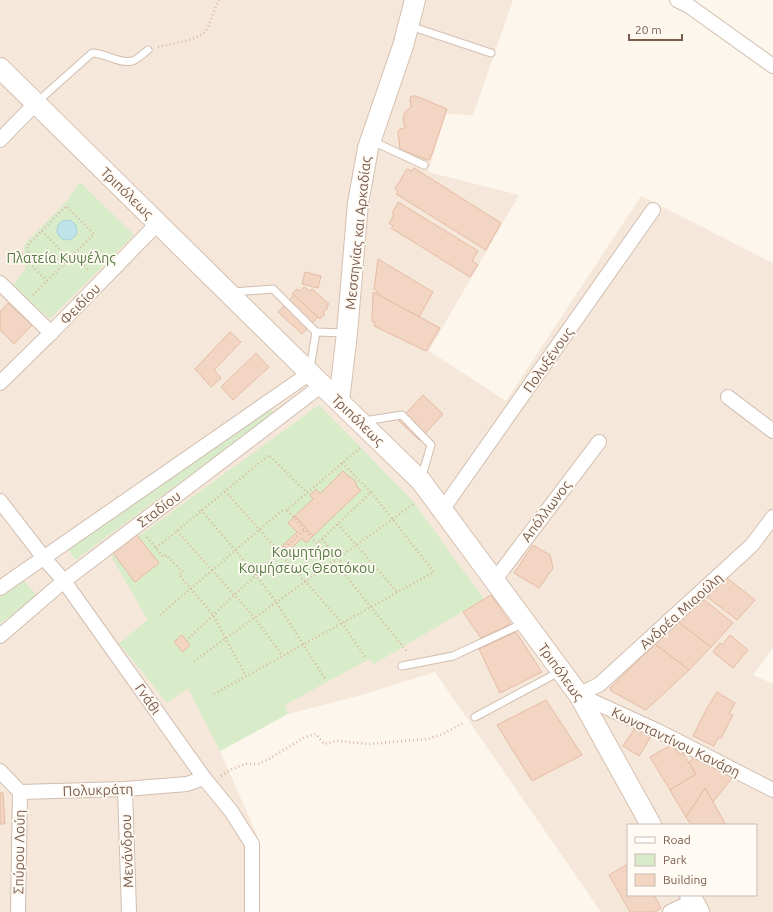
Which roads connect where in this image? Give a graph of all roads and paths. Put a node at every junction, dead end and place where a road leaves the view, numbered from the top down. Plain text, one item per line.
1 (219, 0) edge
2 (415, 0) edge
3 (677, 0) edge
4 (408, 25) junction
5 (148, 50) joint
6 (491, 53) dead end
7 (773, 66) edge
8 (0, 68) edge
9 (36, 103) junction
10 (0, 140) edge
11 (370, 140) junction
12 (424, 165) dead end
13 (654, 210) dead end
14 (158, 223) junction
15 (42, 231) junction
16 (10, 252) dead end
17 (73, 255) junction
18 (29, 256) junction
19 (69, 259) junction
20 (47, 281) junction
21 (101, 282) junction
22 (0, 283) edge
23 (229, 292) junction
24 (22, 305) junction
25 (316, 332) junction
26 (51, 333) junction
27 (347, 333) junction
28 (316, 379) junction
29 (0, 383) edge
30 (728, 397) dead end
31 (338, 400) junction
32 (361, 422) junction
33 (773, 431) edge
34 (599, 442) dead end
35 (363, 445) dead end
36 (342, 463) junction
37 (420, 490) junction
38 (225, 491) junction
39 (371, 492) junction
40 (307, 493) junction
41 (0, 501) edge
42 (201, 510) junction
43 (287, 510) junction
44 (442, 510) junction
45 (773, 517) edge
46 (392, 519) junction
47 (338, 524) junction
48 (137, 526) junction
49 (259, 530) junction
50 (304, 530) junction
51 (176, 531) junction
52 (322, 539) junction
53 (356, 545) junction
54 (156, 548) junction
55 (235, 551) junction
56 (279, 553) junction
57 (44, 558) junction
58 (338, 558) junction
59 (212, 570) junction
60 (256, 575) junction
61 (64, 581) junction
62 (304, 581) junction
63 (494, 581) junction
64 (0, 588) edge
65 (191, 589) junction
66 (398, 593) junction
67 (234, 595) junction
68 (276, 602) junction
69 (371, 607) junction
70 (160, 615) dead end
71 (213, 615) junction
72 (254, 617) junction
73 (525, 623) junction
74 (342, 624) junction
75 (0, 636) edge
76 (189, 638) dead end
77 (225, 638) junction
78 (304, 645) junction
79 (404, 647) dead end
80 (283, 656) junction
81 (365, 657) dead end
82 (194, 661) dead end
83 (402, 666) dead end
84 (561, 670) junction
85 (246, 676) junction
86 (326, 680) dead end
87 (214, 694) dead end
88 (579, 695) junction
89 (475, 717) joint
90 (0, 771) edge
91 (208, 783) junction
92 (125, 789) junction
93 (773, 790) edge
94 (20, 792) junction
95 (650, 824) edge
96 (694, 903) edge
97 (18, 912) edge
98 (129, 912) edge
99 (252, 912) edge
100 (670, 912) edge

1 - 5 path
2 - 4 main road, Μεσσηνίας και Αρκαδίας
3 - 7 street
4 - 6 lane
4 - 11 main road, Μεσσηνίας και Αρκαδίας
5 - 9 lane
8 - 9 main road, Τριπόλεως
9 - 10 street
9 - 14 main road, Τριπόλεως
11 - 12 lane
11 - 27 main road, Μεσσηνίας και Αρκαδίας
13 - 44 street, Πολυξένους
14 - 21 street, Φειδίου
14 - 23 main road, Τριπόλεως
15 - 17 path
15 - 18 path
15 - 19 path
16 - 18 path
17 - 19 path
17 - 21 path
18 - 20 path
19 - 20 path
20 - 24 path
21 - 26 street, Φειδίου
22 - 24 street
23 - 25 lane
23 - 28 main road, Τριπόλεως
24 - 26 street
25 - 27 lane
25 - 28 lane
26 - 29 street, Φειδίου
27 - 31 main road, Μεσσηνίας και Αρκαδίας
28 - 31 main road, Τριπόλεως
28 - 48 street, Σταδίου
28 - 57 street, Σταδίου
30 - 33 street
31 - 32 main road, Τριπόλεως
32 - 37 main road, Τριπόλεως
32 - 37 lane
34 - 63 street, Απόλλωνος
35 - 36 path
36 - 39 path
36 - 40 path
37 - 44 main road, Τριπόλεως
37 - 46 path
38 - 40 path
38 - 42 path
38 - 49 path
39 - 46 path
39 - 47 path
40 - 43 path
41 - 57 street, Γνάθι
42 - 51 path
42 - 55 path
43 - 49 path
43 - 50 path
44 - 63 main road, Τριπόλεως
45 - 88 street, Ανδρέα Μιαούλη
46 - 53 path
46 - 66 path
47 - 52 path
47 - 53 path
48 - 54 path
48 - 61 street, Σταδίου
49 - 55 path
49 - 56 path
50 - 52 path
50 - 56 path
51 - 54 path
51 - 59 path
52 - 58 path
53 - 58 path
53 - 66 path
54 - 65 path
55 - 59 path
55 - 60 path
56 - 60 path
56 - 62 path
57 - 61 street, Γνάθι
57 - 64 street, Σταδίου
58 - 62 path
58 - 69 path
59 - 65 path
59 - 67 path
60 - 67 path
60 - 68 path
61 - 75 street, Σταδίου
61 - 91 street, Γνάθι
62 - 68 path
62 - 74 path
63 - 73 main road, Τριπόλεως
65 - 70 path
65 - 71 path
66 - 69 path
67 - 71 path
67 - 72 path
68 - 72 path
68 - 78 path
69 - 74 path
69 - 79 path
71 - 76 path
71 - 77 path
72 - 77 path
72 - 80 path
73 - 83 lane
73 - 84 main road, Τριπόλεως
74 - 78 path
74 - 81 path
77 - 82 path
77 - 85 path
78 - 80 path
78 - 86 path
80 - 85 path
84 - 88 main road, Τριπόλεως
84 - 89 lane
85 - 87 path
88 - 93 street, Κωνσταντίνου Κανάρη
88 - 95 main road, Τριπόλεως
89 - 91 path
90 - 94 street
91 - 92 street, Πολυκράτη
91 - 99 street, Γνάθι
92 - 94 street, Πολυκράτη
92 - 98 street, Μενάνδρου
94 - 97 street, Σπύρου Λούη
96 - 100 street

